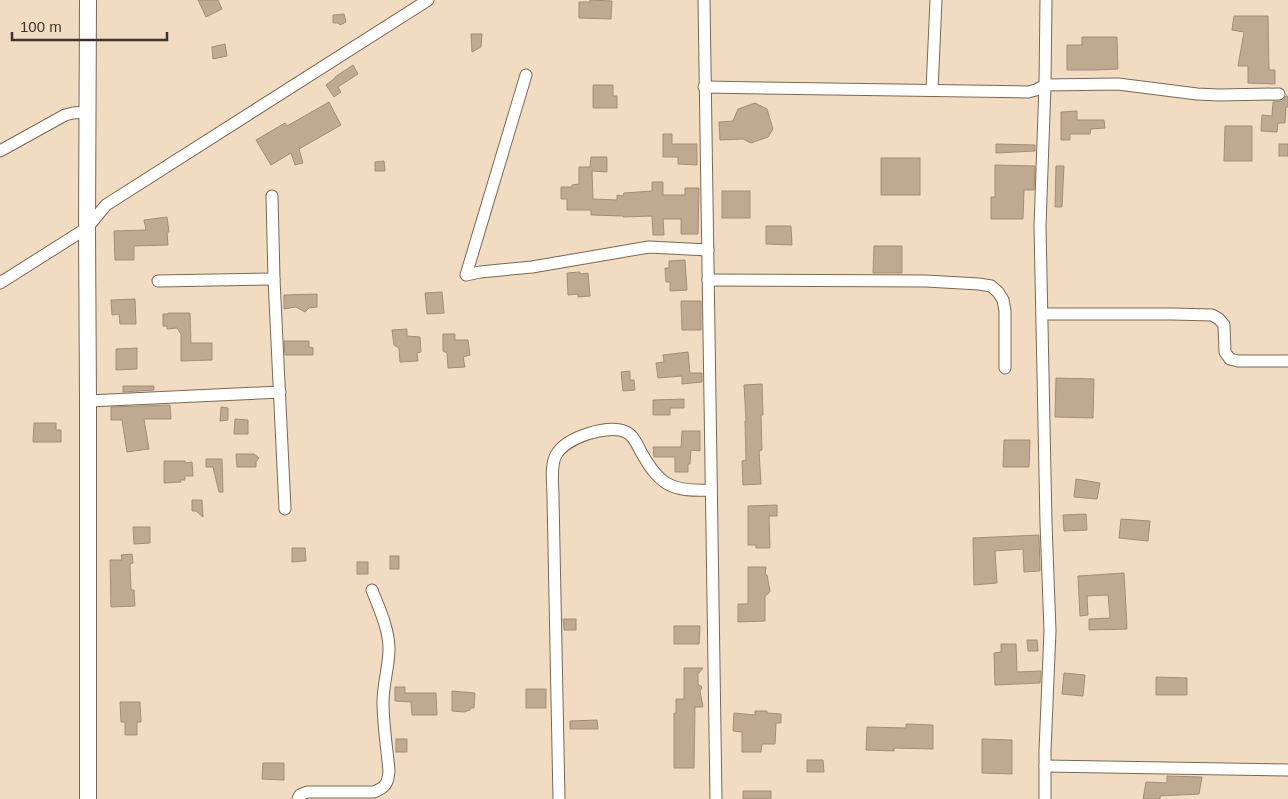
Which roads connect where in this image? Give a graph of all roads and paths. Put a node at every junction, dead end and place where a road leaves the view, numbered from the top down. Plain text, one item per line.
1 (88, 0) edge
2 (428, 0) edge
3 (704, 0) edge
4 (936, 0) edge
5 (1046, 0) edge
6 (526, 75) dead end
7 (1045, 85) junction
8 (704, 87) junction
9 (932, 90) junction
10 (1280, 94) dead end
11 (88, 112) junction
12 (0, 151) edge
13 (272, 196) dead end
14 (87, 228) junction
15 (708, 250) junction
16 (274, 278) junction
17 (708, 280) junction
18 (158, 282) dead end
19 (0, 283) edge
20 (1042, 314) junction
21 (1288, 361) edge
22 (1005, 368) dead end
23 (280, 392) junction
24 (88, 401) junction
25 (711, 490) junction
26 (285, 509) dead end
27 (372, 590) dead end
28 (1045, 766) junction
29 (1288, 770) edge
30 (88, 799) edge
31 (298, 799) edge
32 (559, 799) edge
33 (716, 799) edge
34 (1045, 799) edge

1 - 11 street
2 - 14 street
3 - 8 street
4 - 9 street
5 - 7 street
6 - 15 street
7 - 9 street
7 - 10 street
7 - 20 street
8 - 9 street
8 - 15 street
11 - 12 street
11 - 14 street
13 - 16 street
14 - 19 street
14 - 24 street
15 - 17 street
16 - 18 street
16 - 23 street
17 - 22 street
17 - 25 street
20 - 21 street
20 - 28 street
23 - 24 street
23 - 26 street
24 - 30 street
25 - 32 street
25 - 33 street
27 - 31 street
28 - 29 street
28 - 34 street

